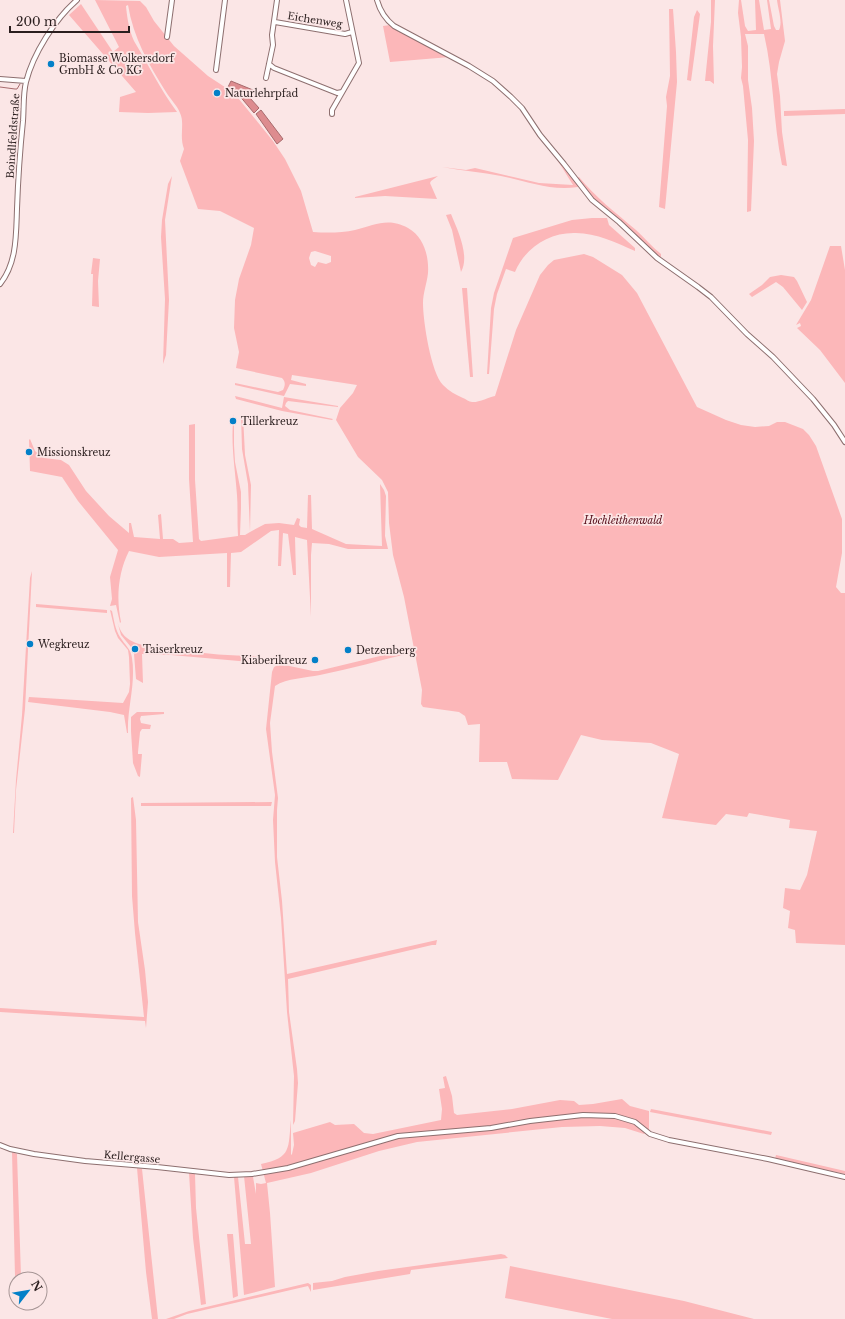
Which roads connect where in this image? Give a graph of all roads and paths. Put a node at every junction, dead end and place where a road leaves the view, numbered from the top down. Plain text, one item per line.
1 (77, 0) edge
2 (172, 0) edge
3 (225, 0) edge
4 (277, 0) edge
5 (346, 0) edge
6 (377, 0) edge
7 (275, 22) junction
8 (352, 32) junction
9 (167, 37) dead end
10 (269, 64) junction
11 (216, 70) dead end
12 (266, 78) dead end
13 (0, 79) edge
14 (26, 81) junction
15 (342, 92) junction
16 (332, 114) dead end
17 (0, 284) edge
18 (845, 442) edge
19 (0, 1145) edge
20 (845, 1177) edge

1 - 14 street, Boindlfeldstraße
2 - 9 street
3 - 11 street
4 - 7 street, Eichenweg
5 - 8 street
6 - 18 street
7 - 8 street, Eichenweg
7 - 10 street, Eichenweg
8 - 15 street
10 - 12 street, Eichenweg
10 - 15 street
13 - 14 street
14 - 17 street, Boindlfeldstraße
15 - 16 street
19 - 20 street, Kellergasse

